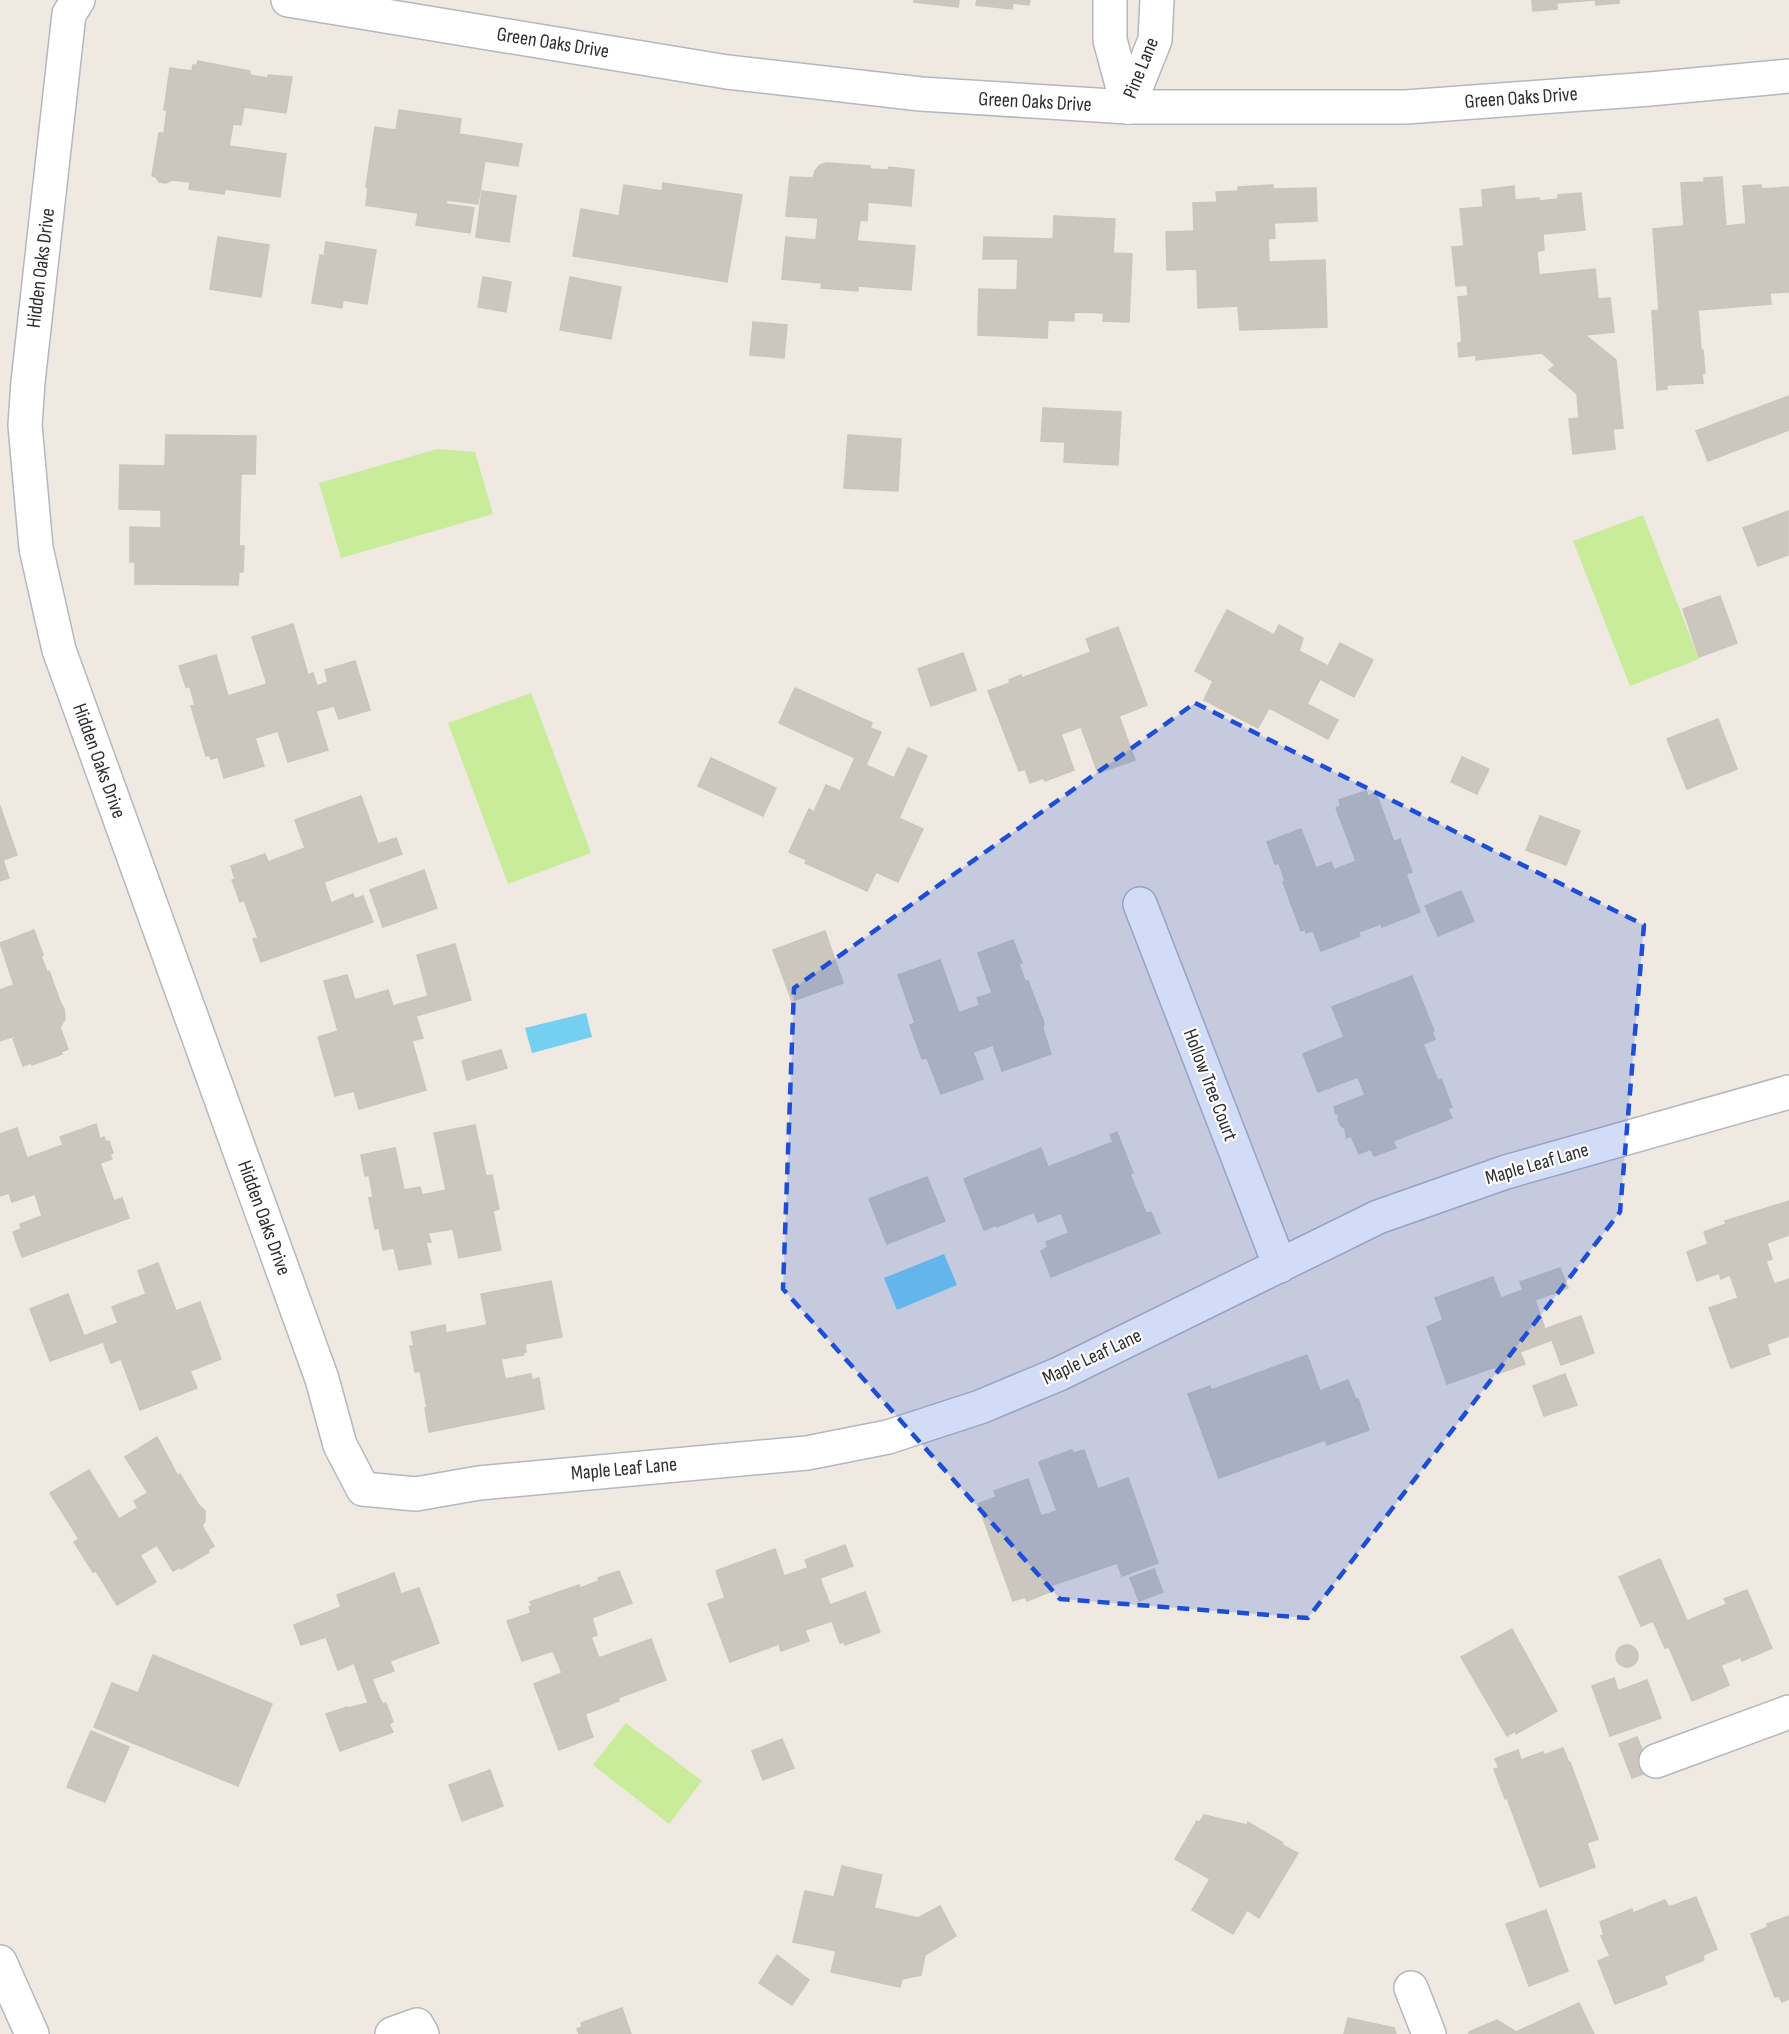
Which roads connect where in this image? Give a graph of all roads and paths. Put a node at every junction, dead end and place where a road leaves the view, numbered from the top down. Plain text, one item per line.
1 (78, 0) edge
2 (288, 0) edge
3 (1110, 0) edge
4 (1157, 0) edge
5 (1789, 76) edge
6 (1128, 107) junction
7 (1140, 904) dead end
8 (1789, 1092) edge
9 (1280, 1266) junction
10 (363, 1489) joint
11 (1789, 1712) edge
12 (1656, 1761) dead end
13 (0, 1962) edge
14 (1411, 1988) dead end
15 (32, 2034) edge
16 (392, 2034) edge
17 (422, 2034) edge
18 (1429, 2034) edge

1 - 10 street, Hidden Oaks Drive
2 - 6 street, Green Oaks Drive
3 - 6 street, Pine Lane
4 - 6 street, Pine Lane
5 - 6 street, Green Oaks Drive
7 - 9 street, Hollow Tree Court
8 - 9 street, Maple Leaf Lane
9 - 10 street, Maple Leaf Lane
11 - 12 street
13 - 15 street
14 - 18 street
16 - 17 street

